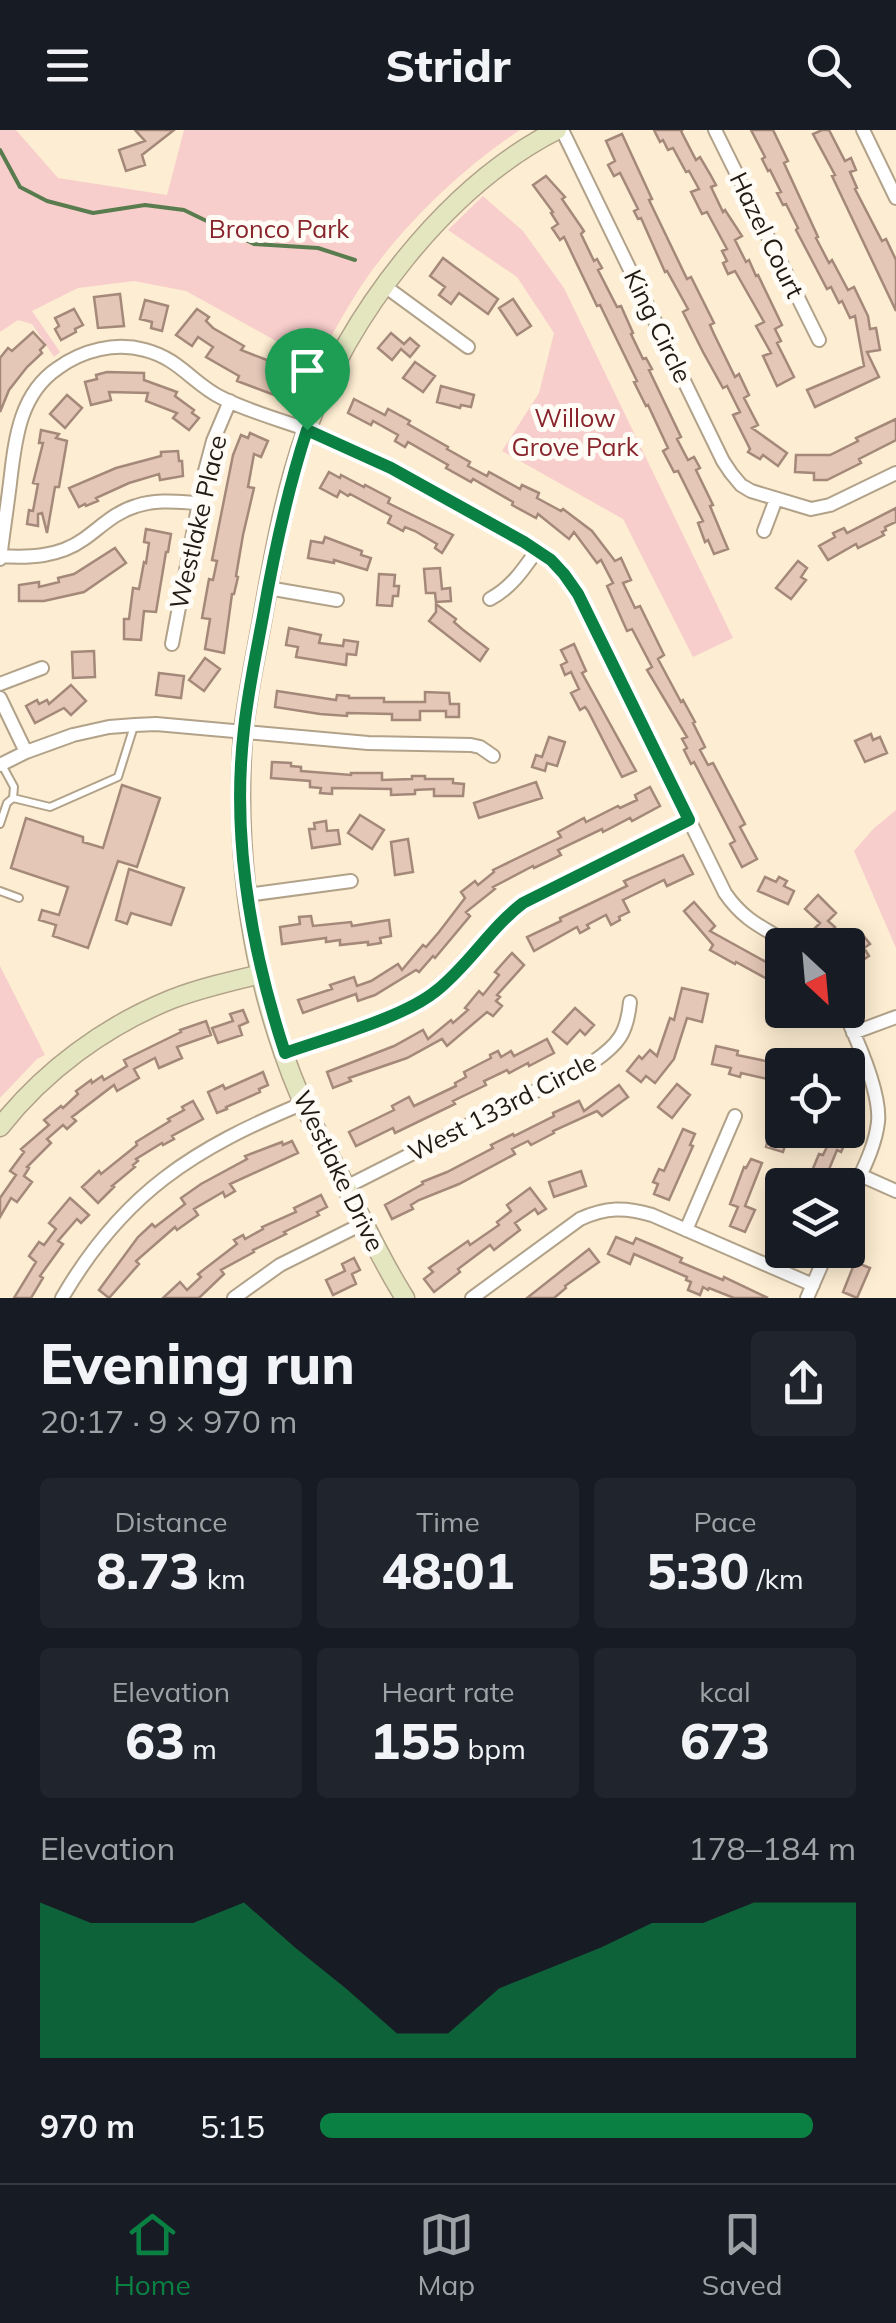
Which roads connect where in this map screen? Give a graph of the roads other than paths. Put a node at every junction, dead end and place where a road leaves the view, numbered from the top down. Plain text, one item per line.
1 (560, 130) edge
2 (715, 130) edge
3 (863, 130) edge
4 (896, 198) edge
5 (386, 287) junction
6 (819, 340) dead end
7 (468, 347) dead end
8 (230, 401) junction
9 (307, 430) junction
10 (896, 473) edge
11 (776, 500) junction
12 (199, 503) junction
13 (764, 531) dead end
14 (537, 550) junction
15 (0, 557) edge
16 (268, 588) junction
17 (490, 599) dead end
18 (336, 600) dead end
19 (172, 644) dead end
20 (42, 668) dead end
21 (0, 684) edge
22 (0, 698) edge
23 (135, 725) junction
24 (244, 732) junction
25 (26, 752) junction
26 (494, 756) dead end
27 (1, 765) edge
28 (7, 800) edge
29 (689, 820) junction
30 (0, 824) edge
31 (351, 881) dead end
32 (0, 891) edge
33 (247, 895) junction
34 (18, 898) dead end
35 (765, 930) edge
36 (261, 974) junction
37 (630, 1002) dead end
38 (896, 1018) edge
39 (851, 1028) edge
40 (853, 1033) junction
41 (285, 1053) junction
42 (304, 1102) junction
43 (735, 1116) dead end
44 (0, 1128) edge
45 (863, 1168) edge
46 (865, 1177) edge
47 (346, 1187) junction
48 (896, 1190) edge
49 (364, 1223) junction
50 (686, 1230) junction
51 (820, 1268) edge
52 (810, 1291) edge
53 (62, 1298) edge
54 (234, 1298) edge
55 (406, 1298) edge
56 (472, 1298) edge

1 - 5 street, Westlake Drive
1 - 11 street, King Circle
2 - 6 street, Hazel Court
3 - 4 street
5 - 7 street
5 - 9 street, Westlake Drive
8 - 9 street
8 - 12 street, Westlake Place
8 - 15 street
9 - 14 street
9 - 16 street, Westlake Drive
10 - 11 street, King Circle
11 - 13 street
12 - 15 street
12 - 19 street, Westlake Place
14 - 17 street
14 - 29 street
16 - 18 street
16 - 24 street, Westlake Drive
20 - 21 street
22 - 25 street
23 - 24 street
23 - 25 street
23 - 28 lane
24 - 26 street
24 - 33 street, Westlake Drive
25 - 27 street
27 - 28 lane
28 - 30 lane
29 - 35 street
29 - 41 street
31 - 33 street
32 - 34 lane
33 - 36 street, Westlake Drive
36 - 41 street, Westlake Drive
36 - 44 street
37 - 47 street, West 133rd Circle
38 - 40 street
39 - 40 street
40 - 45 street
41 - 42 street, Westlake Drive
42 - 47 street, Westlake Drive
42 - 53 street
43 - 50 street
46 - 48 street
47 - 49 street, Westlake Drive
49 - 54 street
49 - 55 street, Westlake Drive
50 - 52 street
50 - 56 street
51 - 52 street

